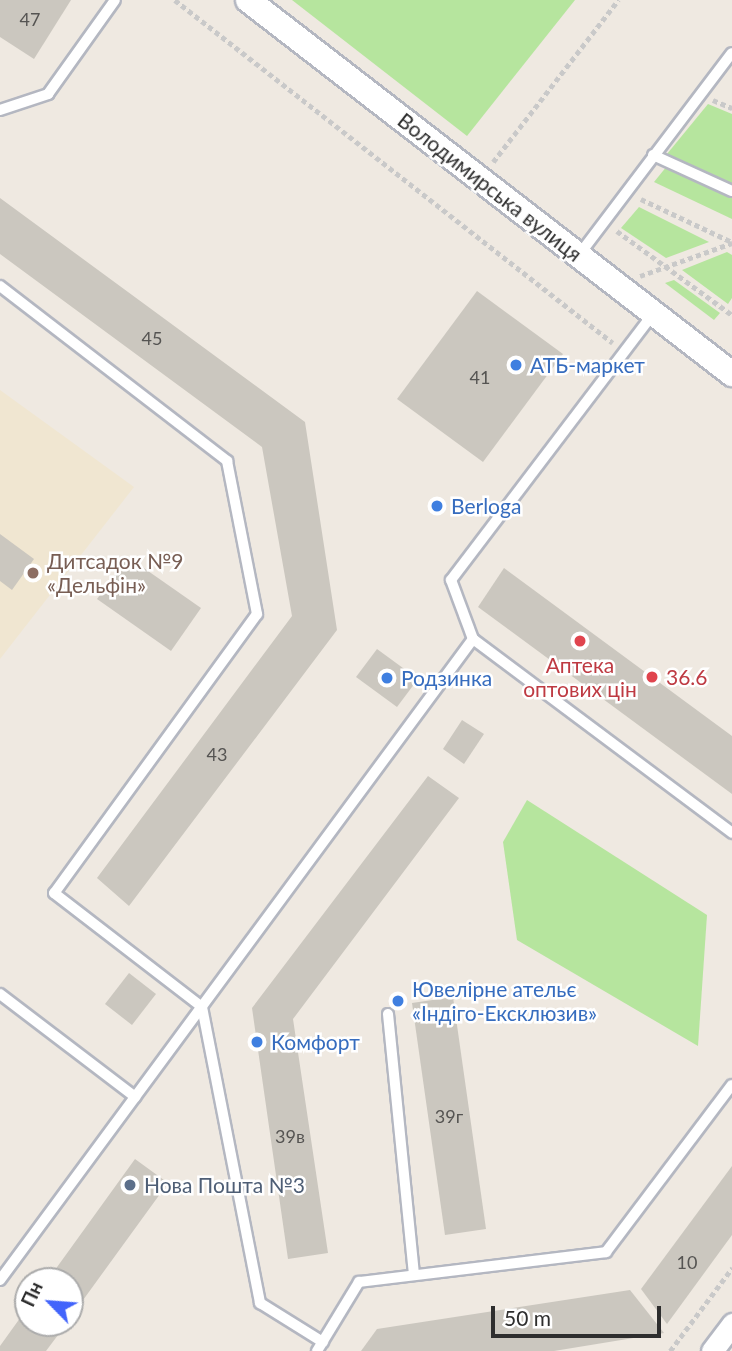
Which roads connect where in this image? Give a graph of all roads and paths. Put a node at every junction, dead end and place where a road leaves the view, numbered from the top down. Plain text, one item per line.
1 (115, 0) edge
2 (175, 0) edge
3 (248, 0) edge
4 (618, 0) edge
5 (732, 53) edge
6 (0, 110) edge
7 (653, 155) junction
8 (480, 179) junction
9 (732, 191) edge
10 (626, 192) junction
11 (604, 221) junction
12 (732, 243) edge
13 (579, 255) junction
14 (627, 281) dead end
15 (0, 286) edge
16 (654, 313) junction
17 (732, 315) edge
18 (624, 352) junction
19 (732, 373) edge
20 (473, 639) junction
21 (732, 833) edge
22 (0, 994) edge
23 (202, 1007) junction
24 (388, 1014) dead end
25 (732, 1086) edge
26 (135, 1097) junction
27 (732, 1268) edge
28 (414, 1273) junction
29 (0, 1280) edge
30 (732, 1324) edge
31 (320, 1347) edge
32 (670, 1351) edge
33 (712, 1351) edge

1 - 6 lane
2 - 18 path
3 - 8 street, Володимирська вулиця
4 - 8 path
5 - 7 lane
7 - 9 lane
7 - 10 lane
8 - 13 street, Володимирська вулиця
10 - 11 lane
10 - 12 path
11 - 13 lane
11 - 17 path
12 - 14 path
13 - 16 street, Володимирська вулиця
15 - 23 lane
16 - 18 lane
16 - 19 street, Володимирська вулиця
18 - 20 lane
20 - 21 lane
20 - 23 lane
22 - 26 lane
23 - 26 lane
23 - 31 lane
24 - 28 lane
25 - 28 lane
26 - 29 lane
27 - 32 path
28 - 31 lane
30 - 33 street

